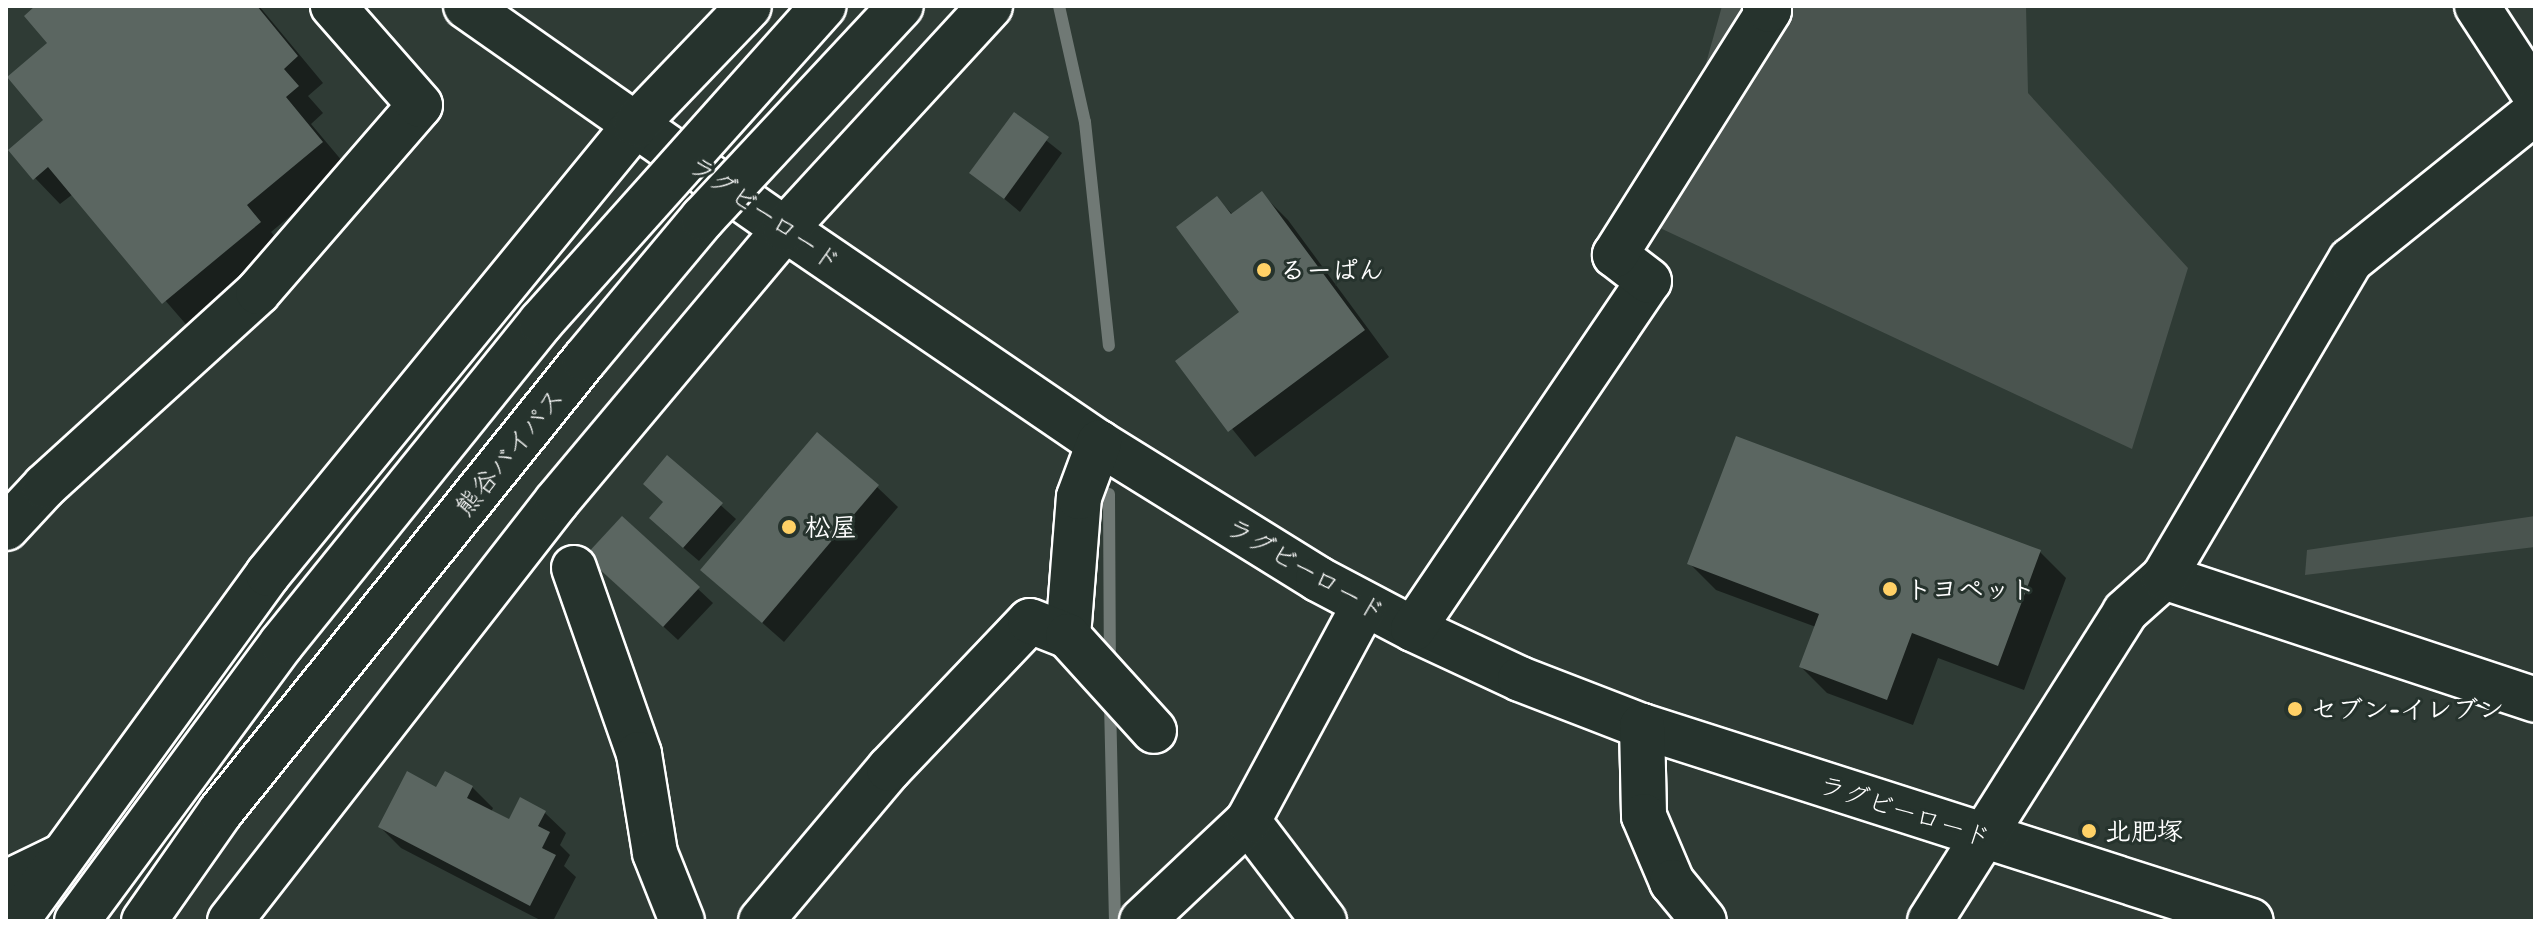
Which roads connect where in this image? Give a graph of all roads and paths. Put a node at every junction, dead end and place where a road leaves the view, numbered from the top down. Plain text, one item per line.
1 (333, 6) edge
2 (466, 6) edge
3 (749, 6) edge
4 (824, 6) edge
5 (901, 6) edge
6 (990, 6) edge
7 (1765, 6) edge
8 (2477, 6) edge
9 (2535, 95) edge
10 (2535, 112) edge
11 (636, 124) junction
12 (785, 229) junction
13 (1099, 443) junction
14 (6, 528) edge
15 (574, 568) dead end
16 (2164, 577) junction
17 (1364, 606) junction
18 (1413, 629) junction
19 (1077, 646) junction
20 (2535, 700) edge
21 (1642, 726) junction
22 (1154, 731) dead end
23 (1248, 821) junction
24 (1986, 837) junction
25 (62, 856) junction
26 (6, 883) edge
27 (1142, 920) edge
28 (16, 921) edge
29 (77, 921) edge
30 (144, 921) edge
31 (230, 921) edge
32 (682, 921) edge
33 (761, 921) edge
34 (1324, 921) edge
35 (1704, 921) edge
36 (1930, 921) edge
37 (2251, 921) edge

1 - 14 main road
2 - 11 main road, ラグビーロード
3 - 11 main road
4 - 29 main road, bridge
5 - 30 main road, 熊谷バイパス, bridge
6 - 12 main road
7 - 18 main road
8 - 9 main road
10 - 16 main road
11 - 12 main road, ラグビーロード
11 - 25 main road
12 - 13 main road, ラグビーロード
12 - 31 main road
13 - 17 main road, ラグビーロード
13 - 19 main road
15 - 32 main road
16 - 20 main road
16 - 24 main road
17 - 18 main road, ラグビーロード
17 - 23 main road
18 - 21 main road, ラグビーロード
19 - 22 main road
19 - 33 main road
21 - 24 main road, ラグビーロード
21 - 35 main road
23 - 27 main road
23 - 34 main road
24 - 36 main road
24 - 37 main road, ラグビーロード
25 - 26 main road
25 - 28 main road

